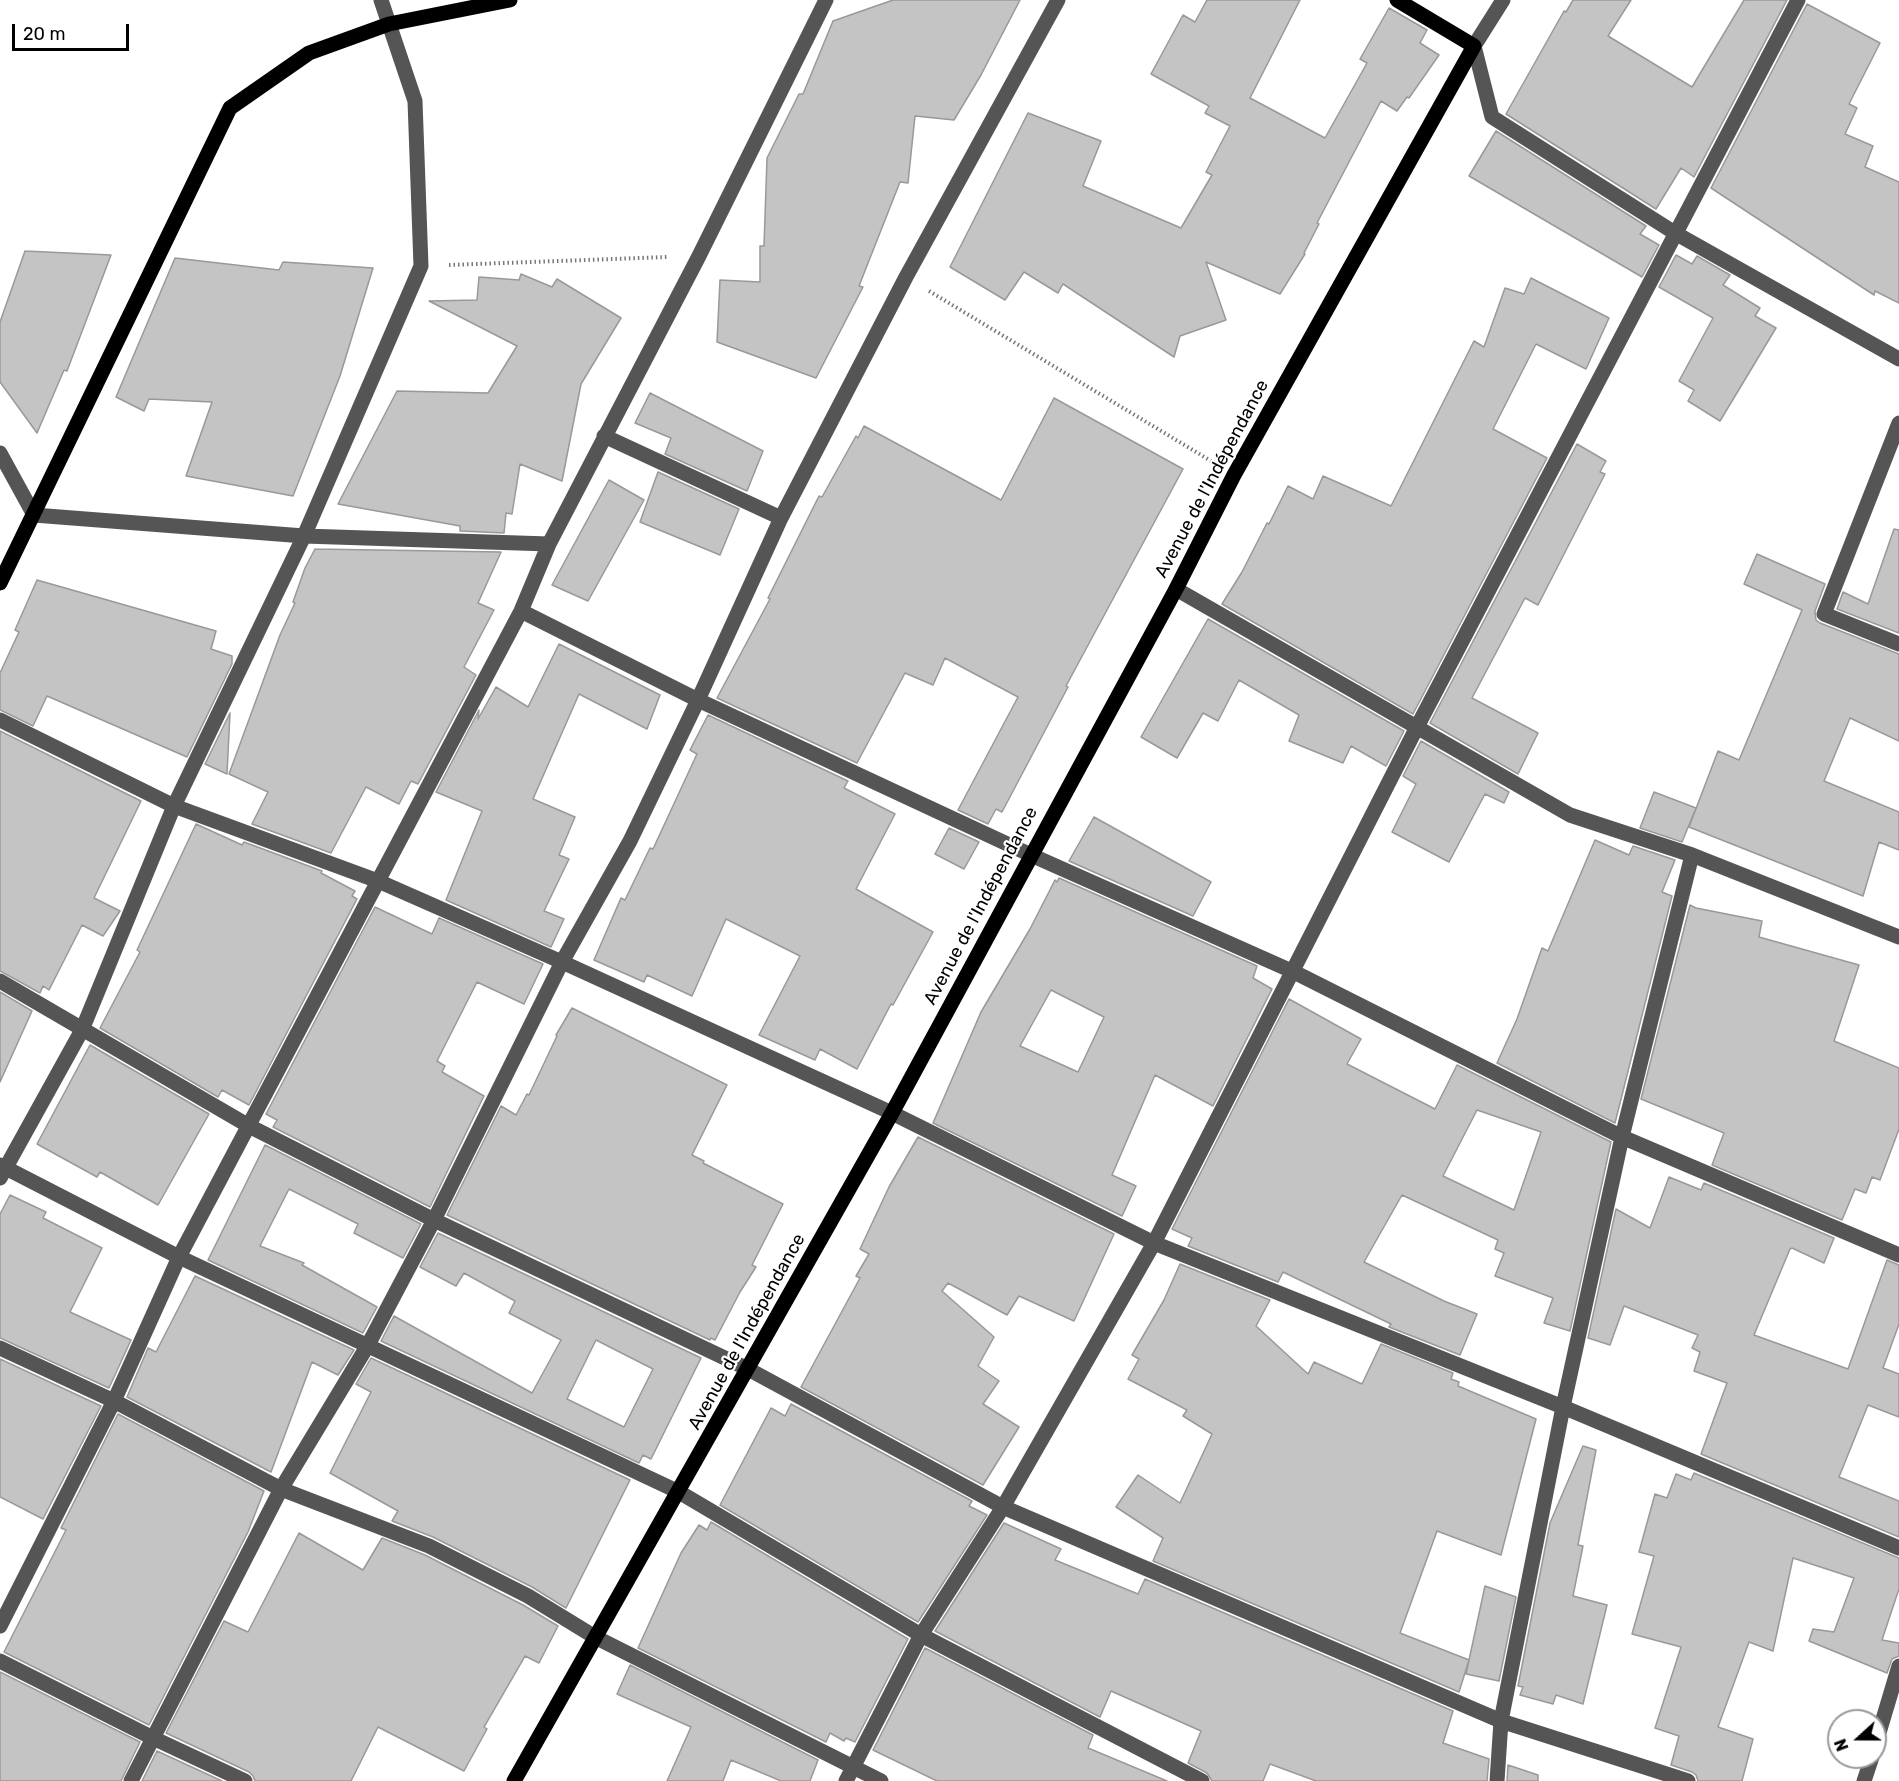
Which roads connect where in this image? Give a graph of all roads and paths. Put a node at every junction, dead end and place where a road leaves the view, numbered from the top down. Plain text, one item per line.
1 (381, 0) edge
2 (510, 0) edge
3 (826, 0) edge
4 (1058, 0) edge
5 (1396, 0) edge
6 (1503, 0) edge
7 (1798, 0) edge
8 (389, 24) junction
9 (1474, 46) junction
10 (1676, 233) junction
11 (699, 256) junction
12 (422, 266) junction
13 (906, 277) junction
14 (1899, 359) edge
15 (1899, 423) edge
16 (604, 436) junction
17 (0, 453) edge
18 (1234, 475) junction
19 (34, 515) junction
20 (781, 518) junction
21 (304, 536) junction
22 (549, 544) junction
23 (0, 583) edge
24 (1176, 589) junction
25 (520, 611) junction
26 (1899, 644) edge
27 (698, 700) junction
28 (0, 720) edge
29 (1417, 727) junction
30 (174, 806) junction
31 (1031, 855) junction
32 (1692, 855) junction
33 (378, 881) junction
34 (1899, 937) edge
35 (562, 962) junction
36 (1294, 972) junction
37 (0, 981) edge
38 (82, 1030) junction
39 (892, 1113) junction
40 (249, 1126) junction
41 (1622, 1137) junction
42 (2, 1170) edge
43 (434, 1220) junction
44 (1154, 1243) junction
45 (1899, 1255) edge
46 (179, 1257) junction
47 (368, 1345) junction
48 (0, 1348) edge
49 (748, 1369) junction
50 (114, 1401) junction
51 (1563, 1407) junction
52 (281, 1489) junction
53 (678, 1492) junction
54 (1003, 1507) junction
55 (1899, 1548) edge
56 (0, 1626) edge
57 (921, 1635) junction
58 (594, 1637) junction
59 (0, 1661) edge
60 (1899, 1666) edge
61 (1886, 1709) edge
62 (1501, 1721) junction
63 (153, 1738) junction
64 (850, 1774) edge
65 (1192, 1779) edge
66 (131, 1781) edge
67 (245, 1781) edge
68 (514, 1781) edge
69 (881, 1781) edge
70 (1497, 1781) edge
71 (1688, 1781) edge

1 - 8 street
2 - 8 main road
3 - 11 street
4 - 13 street
5 - 9 main road
6 - 9 street
7 - 10 street
8 - 12 street
8 - 19 main road
9 - 10 street
9 - 18 main road, Avenue de l'Indépendance
10 - 14 street
10 - 29 street
11 - 12 path
11 - 16 street
12 - 21 street
13 - 18 path
13 - 20 street
15 - 26 street
16 - 20 street
16 - 22 street
17 - 19 street
18 - 24 main road, Avenue de l'Indépendance
19 - 21 street
19 - 23 main road
20 - 27 street
21 - 22 street
21 - 30 street
22 - 25 street
24 - 29 street
24 - 31 main road, Avenue de l'Indépendance
25 - 27 street
25 - 33 street
27 - 31 street
27 - 35 street
28 - 30 street
29 - 32 street
29 - 36 street
30 - 33 street
30 - 38 street
31 - 36 street
31 - 39 main road, Avenue de l'Indépendance
32 - 34 street
32 - 41 street
33 - 35 street
33 - 40 street
35 - 39 street
35 - 43 street
36 - 41 street
36 - 44 street
37 - 38 street
38 - 40 street
38 - 42 street
39 - 44 street
39 - 49 main road, Avenue de l'Indépendance
40 - 43 street
40 - 46 street
41 - 45 street
41 - 51 street
42 - 46 street
43 - 47 street
43 - 49 street
44 - 51 street
44 - 54 street
46 - 47 street
46 - 50 street
47 - 52 street
47 - 53 street
48 - 50 street
49 - 53 main road, Avenue de l'Indépendance
49 - 54 street
50 - 52 street
50 - 56 street
51 - 55 street
51 - 62 street
52 - 58 street
52 - 63 street
53 - 57 street
53 - 58 main road, Avenue de l'Indépendance
54 - 57 street
54 - 62 street
57 - 64 street
57 - 65 street
58 - 64 street
58 - 68 main road, Avenue de l'Indépendance
59 - 63 street
60 - 61 street
62 - 70 street
62 - 71 street
63 - 66 street
63 - 67 street
64 - 69 street

